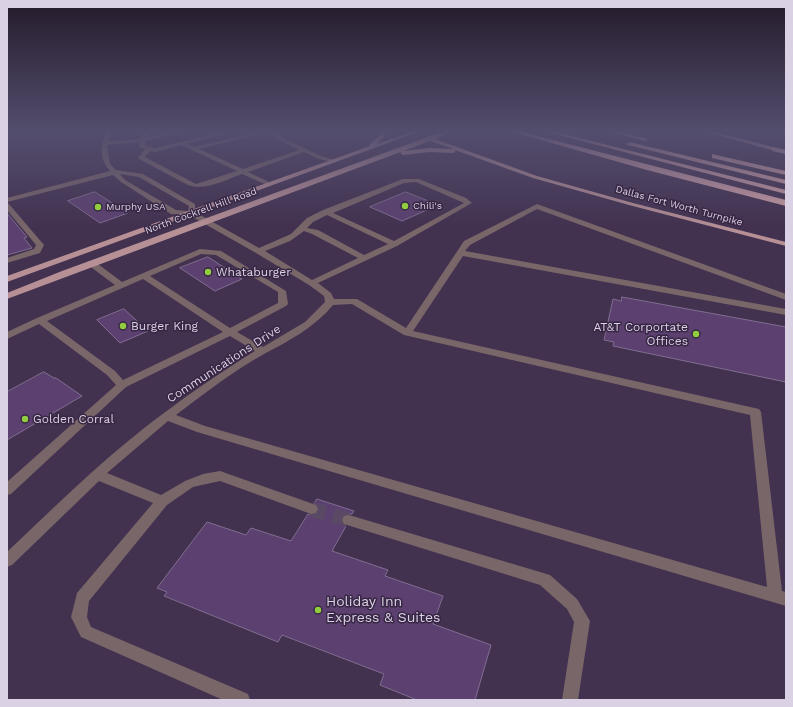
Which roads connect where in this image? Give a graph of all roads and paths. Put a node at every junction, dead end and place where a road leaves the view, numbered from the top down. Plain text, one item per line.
1 (108, 165) edge
2 (154, 165) edge
3 (227, 165) edge
4 (262, 165) edge
5 (322, 165) edge
6 (357, 165) edge
7 (502, 165) edge
8 (639, 165) edge
9 (680, 165) edge
10 (716, 165) edge
11 (752, 165) edge
12 (116, 172) junction
13 (242, 172) junction
14 (786, 173) edge
15 (786, 182) edge
16 (269, 184) junction
17 (786, 192) edge
18 (7, 200) edge
19 (786, 203) edge
20 (7, 204) edge
21 (326, 212) junction
22 (190, 213) junction
23 (205, 221) junction
24 (303, 229) junction
25 (394, 244) junction
26 (786, 244) edge
27 (259, 251) junction
28 (461, 253) junction
29 (364, 258) junction
30 (7, 261) edge
31 (91, 263) junction
32 (144, 276) junction
33 (7, 279) edge
34 (312, 283) junction
35 (122, 285) junction
36 (7, 296) edge
37 (786, 297) edge
38 (330, 302) junction
39 (786, 312) edge
40 (40, 320) junction
41 (230, 332) junction
42 (407, 333) junction
43 (7, 336) edge
44 (262, 351) junction
45 (122, 385) junction
46 (167, 416) junction
47 (98, 475) junction
48 (7, 490) edge
49 (162, 500) junction
50 (311, 509) tunnel mouth
51 (349, 520) tunnel mouth
52 (7, 560) edge
53 (780, 597) edge
54 (242, 700) edge
55 (570, 700) edge

1 - 12 street
2 - 13 street
3 - 13 street
4 - 13 street
5 - 16 main road, North Cockrell Hill Road
6 - 23 main road, North Cockrell Hill Road
7 - 26 main road, Dallas Fort Worth Turnpike
8 - 19 highway
9 - 17 highway
10 - 15 highway
11 - 14 highway
12 - 18 street
12 - 22 street
12 - 22 street
13 - 16 street
16 - 22 main road, North Cockrell Hill Road
20 - 30 street
21 - 24 street
21 - 25 street
21 - 25 street
22 - 23 street
22 - 33 main road, North Cockrell Hill Road
23 - 27 street
23 - 31 main road, North Cockrell Hill Road
24 - 27 street
24 - 29 street
25 - 29 street
27 - 34 street
28 - 37 street
28 - 39 street
28 - 42 street
29 - 34 street
31 - 35 street
31 - 36 main road, North Cockrell Hill Road
32 - 35 street
32 - 41 street
32 - 41 street
34 - 38 street
35 - 40 street
38 - 42 street
38 - 44 street, Communications Drive
40 - 43 street
40 - 45 street
41 - 44 street
41 - 45 street
42 - 53 street
44 - 46 street, Communications Drive
45 - 48 street
46 - 47 street, Communications Drive
46 - 53 street
47 - 49 street
47 - 52 street, Communications Drive
49 - 50 street
49 - 54 street
51 - 55 street

